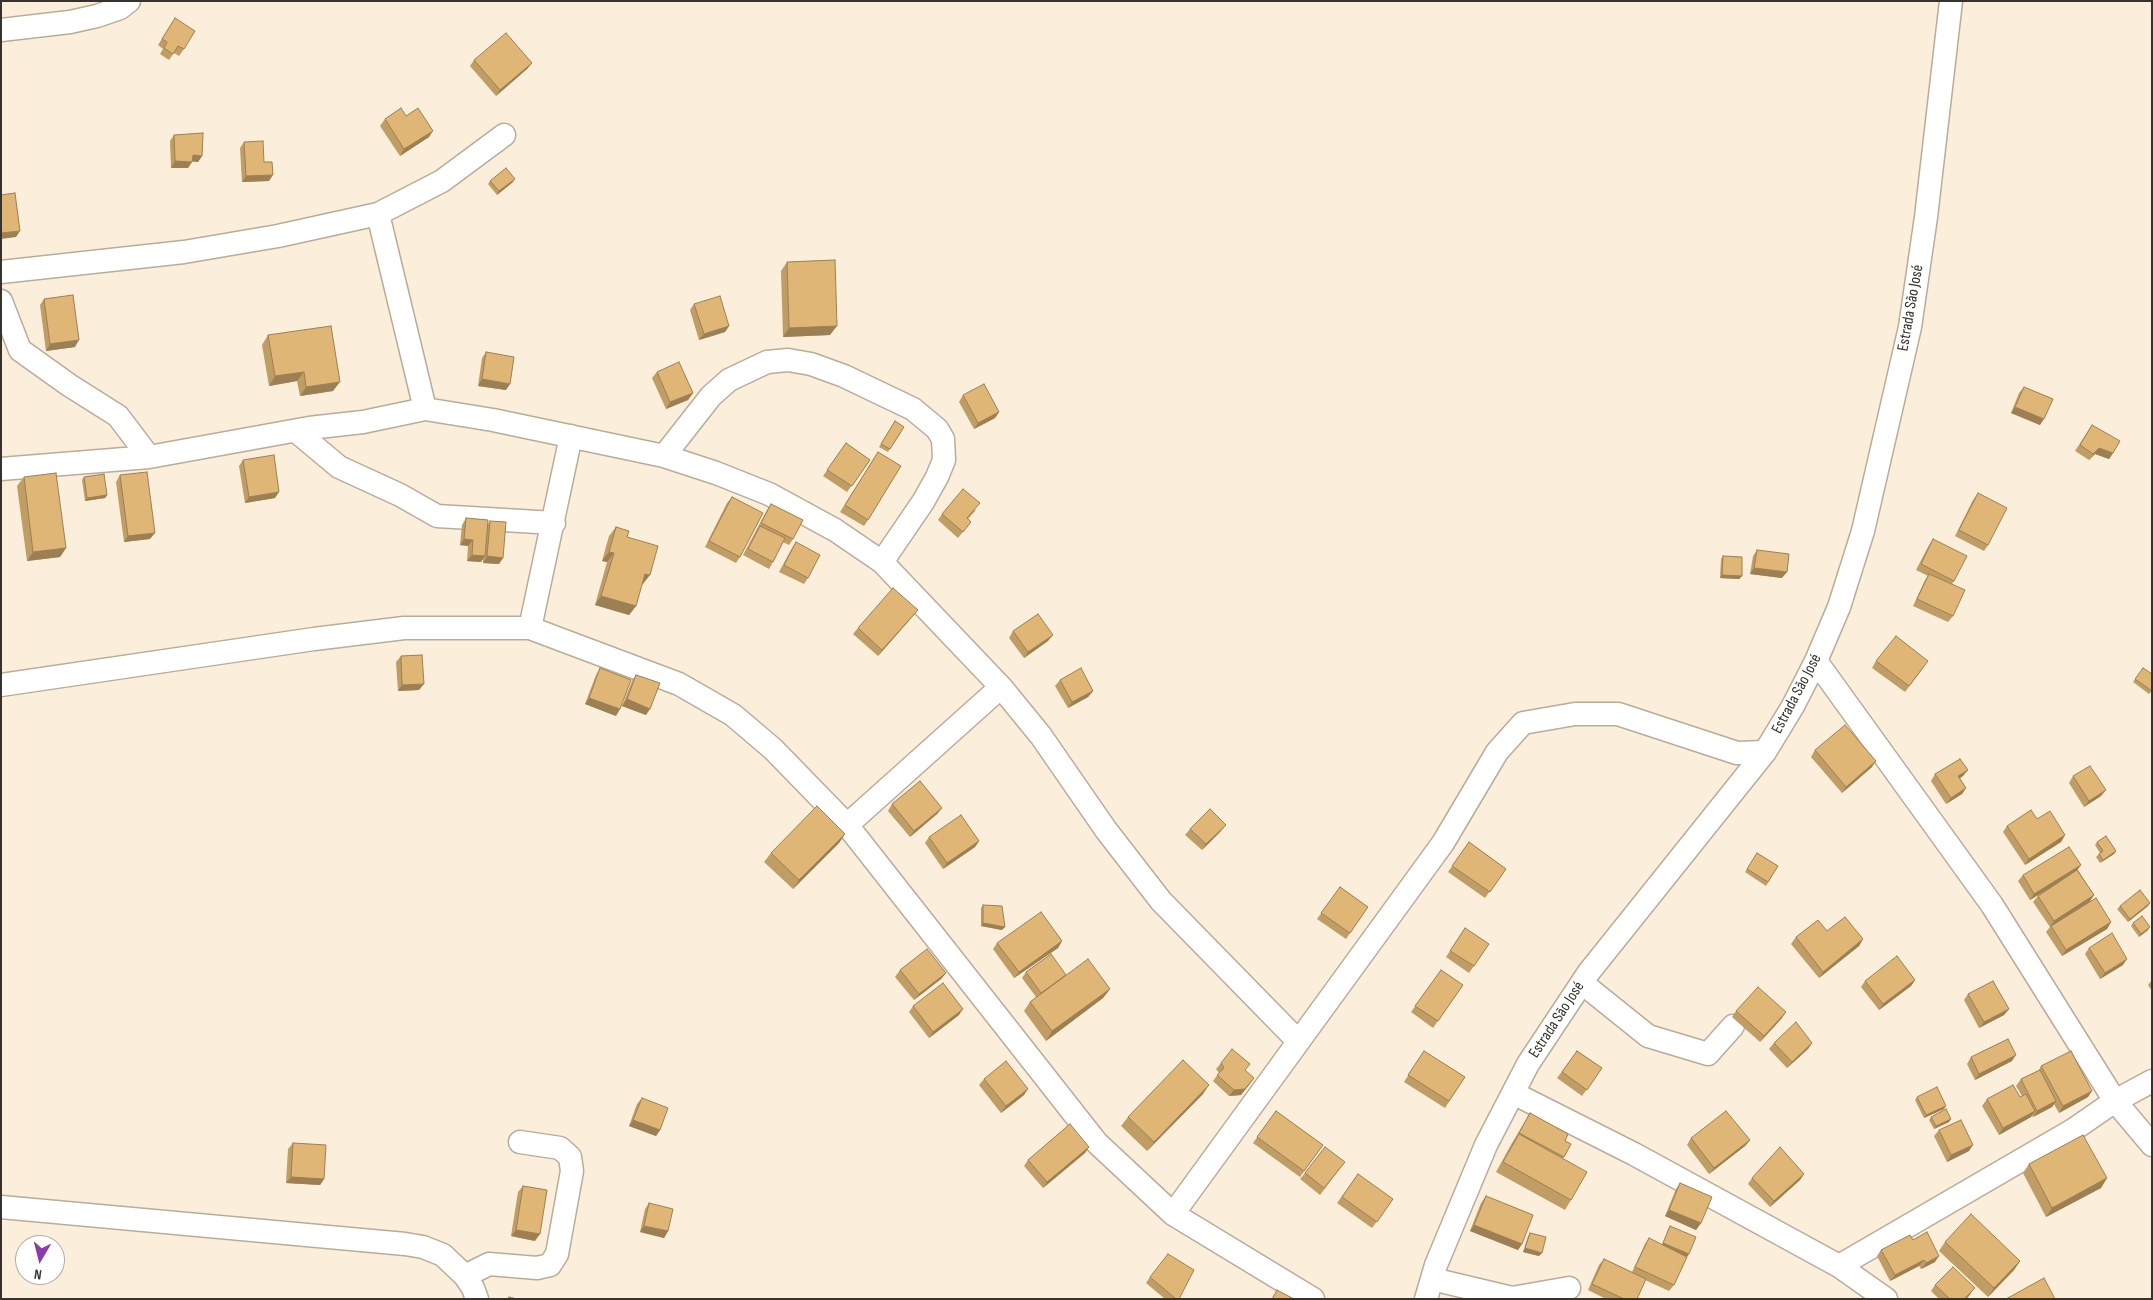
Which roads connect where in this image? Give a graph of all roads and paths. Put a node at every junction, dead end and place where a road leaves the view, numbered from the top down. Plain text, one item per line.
1 (129, 1) edge
2 (1951, 1) edge
3 (1, 30) edge
4 (504, 135) dead end
5 (378, 214) junction
6 (1, 272) edge
7 (1, 301) edge
8 (425, 409) junction
9 (296, 431) junction
10 (571, 436) junction
11 (664, 456) junction
12 (148, 457) junction
13 (1, 469) edge
14 (554, 523) junction
15 (882, 562) junction
16 (530, 628) junction
17 (1816, 661) junction
18 (1, 685) edge
19 (1001, 687) junction
20 (1765, 752) junction
21 (847, 825) junction
22 (1582, 983) junction
23 (1733, 1026) dead end
24 (1298, 1041) junction
25 (2152, 1081) edge
26 (1513, 1093) junction
27 (2115, 1101) junction
28 (520, 1142) dead end
29 (2152, 1145) edge
30 (1, 1207) edge
31 (1172, 1214) junction
32 (1839, 1266) junction
33 (465, 1276) junction
34 (1569, 1288) dead end
35 (1429, 1289) edge
36 (476, 1299) edge
37 (1313, 1299) edge
38 (1886, 1299) edge

1 - 3 street
2 - 17 street, Estrada São José
4 - 5 street
5 - 6 street
5 - 8 street
7 - 12 street
8 - 9 street
8 - 10 street
9 - 12 street
9 - 14 street
10 - 11 street
10 - 14 street
11 - 15 street
11 - 15 street
12 - 13 street
14 - 16 street
15 - 19 street
16 - 18 street
16 - 21 street
17 - 20 street, Estrada São José
17 - 27 street
19 - 21 street
19 - 24 street
20 - 22 street, Estrada São José
20 - 24 street
21 - 31 street
22 - 23 street
22 - 26 street, Estrada São José
24 - 31 street
25 - 27 street
26 - 32 street
26 - 35 street, Estrada São José
27 - 29 street
27 - 32 street
28 - 33 street
30 - 33 street
31 - 37 street
32 - 38 street
33 - 36 street
34 - 35 street

